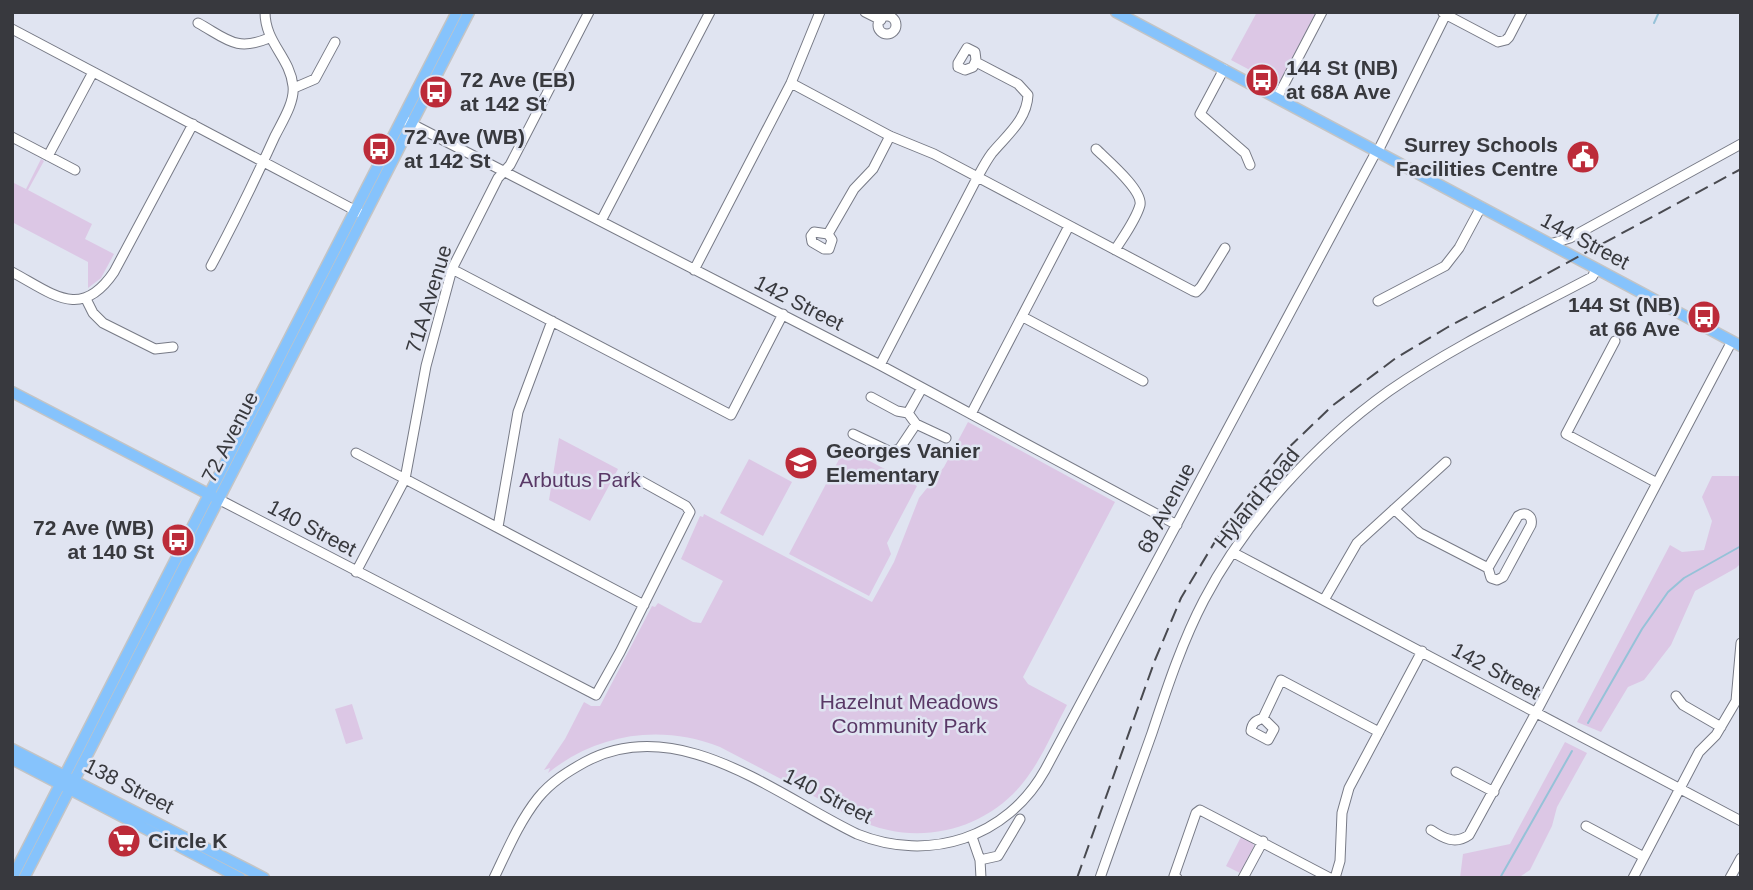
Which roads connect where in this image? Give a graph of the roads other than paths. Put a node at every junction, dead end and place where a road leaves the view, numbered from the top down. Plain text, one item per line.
1 (265, 12) edge
2 (457, 12) edge
3 (469, 12) edge
4 (589, 12) edge
5 (710, 12) edge
6 (820, 12) edge
7 (865, 12) edge
8 (1116, 12) edge
9 (1322, 12) edge
10 (1522, 12) edge
11 (1445, 13) edge
12 (881, 20) dead end
13 (198, 23) dead end
14 (12, 29) edge
15 (270, 38) junction
16 (335, 43) dead end
17 (976, 62) dead end
18 (1224, 69) junction
19 (93, 72) junction
20 (791, 83) junction
21 (294, 88) junction
22 (1278, 98) junction
23 (407, 121) junction
24 (193, 124) junction
25 (890, 136) junction
26 (12, 137) edge
27 (1741, 144) edge
28 (1096, 149) dead end
29 (1377, 151) junction
30 (48, 156) junction
31 (264, 162) junction
32 (1250, 165) dead end
33 (75, 170) dead end
34 (505, 171) junction
35 (977, 178) junction
36 (1481, 207) junction
37 (360, 213) junction
38 (601, 220) junction
39 (1069, 226) junction
40 (828, 234) dead end
41 (1570, 238) junction
42 (1550, 244) junction
43 (1225, 248) dead end
44 (1115, 250) junction
45 (1568, 253) junction
46 (211, 266) dead end
47 (1597, 269) junction
48 (452, 270) junction
49 (694, 270) junction
50 (12, 272) edge
51 (86, 299) junction
52 (1378, 301) dead end
53 (783, 314) junction
54 (1023, 317) junction
55 (552, 321) junction
56 (1615, 341) dead end
57 (1736, 344) edge
58 (173, 347) dead end
59 (880, 365) junction
60 (1143, 381) dead end
61 (922, 388) junction
62 (12, 392) edge
63 (871, 397) dead end
64 (908, 413) junction
65 (971, 414) junction
66 (916, 424) junction
67 (853, 433) dead end
68 (946, 438) dead end
69 (356, 453) dead end
70 (1446, 462) dead end
71 (632, 476) dead end
72 (405, 479) junction
73 (1657, 484) junction
74 (208, 494) junction
75 (219, 500) junction
76 (1394, 509) junction
77 (1177, 525) junction
78 (498, 527) junction
79 (1234, 553) junction
80 (1488, 568) junction
81 (356, 572) junction
82 (1324, 600) junction
83 (644, 605) junction
84 (1741, 643) edge
85 (1422, 651) junction
86 (1676, 695) dead end
87 (1536, 712) junction
88 (1263, 718) dead end
89 (1721, 727) junction
90 (1379, 732) junction
91 (12, 749) edge
92 (12, 759) edge
93 (1456, 772) dead end
94 (68, 781) junction
95 (1679, 789) junction
96 (1494, 792) junction
97 (1020, 819) dead end
98 (1741, 821) edge
99 (1586, 826) dead end
100 (1431, 830) dead end
101 (972, 836) junction
102 (1263, 841) junction
103 (1644, 857) junction
104 (1741, 858) edge
105 (979, 860) junction
106 (1175, 877) edge
107 (12, 878) edge
108 (24, 878) edge
109 (240, 878) edge
110 (264, 878) edge
111 (494, 878) edge
112 (981, 878) edge
113 (1100, 878) edge
114 (1243, 878) edge
115 (1332, 878) edge
116 (1633, 878) edge
117 (1730, 878) edge

1 - 15 street
2 - 23 main road, 72 Avenue
3 - 23 main road, 72 Avenue
4 - 34 street, 71A Avenue
5 - 38 street
6 - 20 street
7 - 12 street
8 - 18 main road, 144 Street
9 - 22 street
10 - 11 street
11 - 29 street, 68 Avenue
13 - 15 street
14 - 19 street
15 - 21 street
16 - 21 street
17 - 35 street
18 - 22 main road, 144 Street
18 - 32 street
19 - 24 street
19 - 30 street
20 - 25 street
20 - 49 street
21 - 31 street
22 - 29 main road, 144 Street
23 - 34 street, 142 Street
23 - 37 main road, 72 Avenue
24 - 31 street
24 - 51 street
25 - 35 street
25 - 40 street
26 - 30 street
27 - 41 street
28 - 44 street
29 - 36 main road, 144 Street
29 - 77 street, 68 Avenue
30 - 33 street
31 - 37 street
31 - 46 street
34 - 38 street, 142 Street
34 - 48 street, 71A Avenue
35 - 39 street
35 - 59 street
36 - 42 main road, 144 Street
36 - 52 street
37 - 74 main road, 72 Avenue
37 - 75 main road, 72 Avenue
38 - 49 street, 142 Street
39 - 44 street
39 - 54 street
41 - 42 street
41 - 45 street
42 - 45 main road, 144 Street
43 - 44 street
45 - 47 main road, 144 Street
47 - 57 main road, 144 Street
47 - 79 street, Hyland Road
48 - 55 street
48 - 72 street, 71A Avenue
49 - 53 street, 142 Street
50 - 51 street
51 - 58 street
53 - 55 street
53 - 59 street, 142 Street
54 - 60 street
54 - 65 street
55 - 78 street
56 - 73 street
57 - 73 street
59 - 61 street, 142 Street
61 - 64 street
61 - 65 street, 142 Street
62 - 74 main road, 140 Street
63 - 64 street
64 - 66 street
65 - 77 street, 142 Street
66 - 67 street
66 - 68 street
69 - 72 street
70 - 76 street
71 - 83 street
72 - 78 street
72 - 81 street, 71A Avenue
73 - 87 street
74 - 75 main road, 140 Street
74 - 94 main road, 72 Avenue
75 - 81 street, 140 Street
75 - 94 main road, 72 Avenue
76 - 80 street
76 - 82 street
77 - 101 street, 68 Avenue
78 - 83 street
79 - 82 street, 142 Street
79 - 113 street, Hyland Road
80 - 80 street
81 - 83 street, 140 Street
82 - 85 street, 142 Street
84 - 89 street
85 - 87 street, 142 Street
85 - 90 street
86 - 89 street
87 - 95 street, 142 Street
87 - 96 street
88 - 90 street
89 - 95 street
90 - 115 street
91 - 94 main road, 138 Street
92 - 94 main road, 138 Street
93 - 96 street
94 - 107 main road, 72 Avenue
94 - 108 main road, 72 Avenue
94 - 109 main road, 138 Street
94 - 110 main road, 138 Street
95 - 98 street, 142 Street
95 - 103 street
96 - 100 street
97 - 105 street
99 - 103 street
101 - 105 street
101 - 111 street, 140 Street
102 - 106 street
102 - 114 street
102 - 115 street
103 - 116 street
104 - 117 street
105 - 112 street

